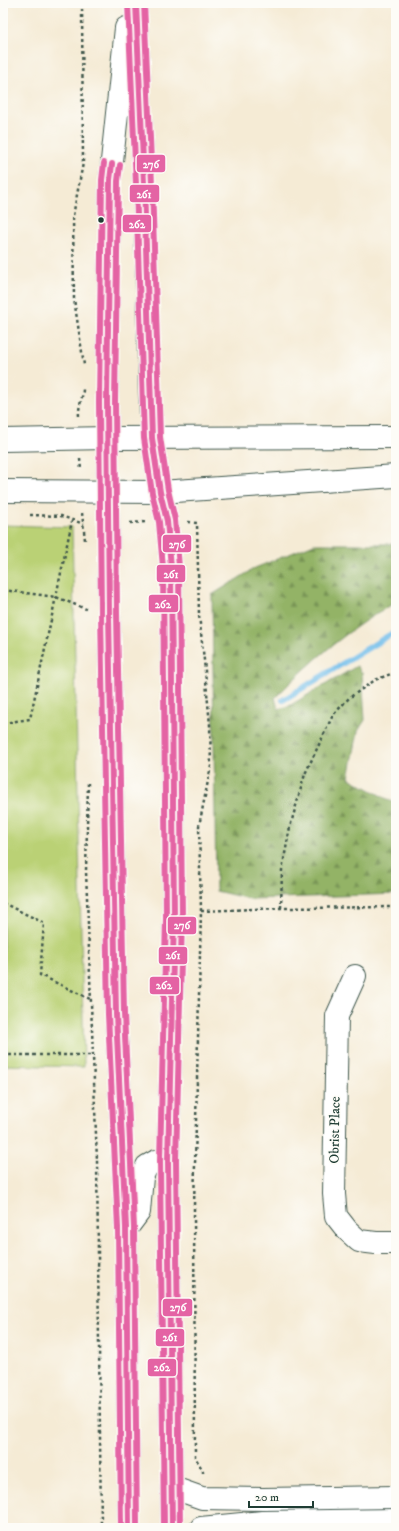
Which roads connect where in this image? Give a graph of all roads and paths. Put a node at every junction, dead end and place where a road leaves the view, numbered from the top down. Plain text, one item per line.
1 (129, 3) edge
2 (136, 3) edge
3 (396, 437) edge
4 (108, 438) junction
5 (152, 438) junction
6 (3, 440) edge
7 (396, 476) edge
8 (3, 491) edge
9 (108, 492) junction
10 (160, 492) junction
11 (72, 521) dead end
12 (3, 590) edge
13 (56, 597) junction
14 (86, 609) dead end
15 (396, 672) edge
16 (3, 723) edge
17 (3, 903) edge
18 (396, 907) edge
19 (281, 908) junction
20 (201, 911) dead end
21 (355, 976) dead end
22 (90, 999) dead end
23 (3, 1055) edge
24 (94, 1055) dead end
25 (168, 1161) junction
26 (126, 1228) junction
27 (396, 1243) edge
28 (171, 1487) junction
29 (396, 1497) edge
30 (396, 1520) edge
31 (344, 1525) edge
32 (129, 1528) edge
33 (172, 1528) edge
34 (201, 1528) edge

1 - 4 street
2 - 5 street
3 - 5 street
4 - 5 street
4 - 6 street
4 - 9 street
5 - 10 street
7 - 10 street
8 - 9 street
9 - 10 street
9 - 26 street
10 - 25 street
11 - 13 path
12 - 13 path
13 - 14 path
13 - 16 path
15 - 19 path
17 - 22 path
18 - 19 path
19 - 20 path
21 - 27 street, Obrist Place
23 - 24 path
25 - 26 street
25 - 28 street
26 - 32 street
28 - 29 street
28 - 33 street
30 - 31 street
31 - 34 street

